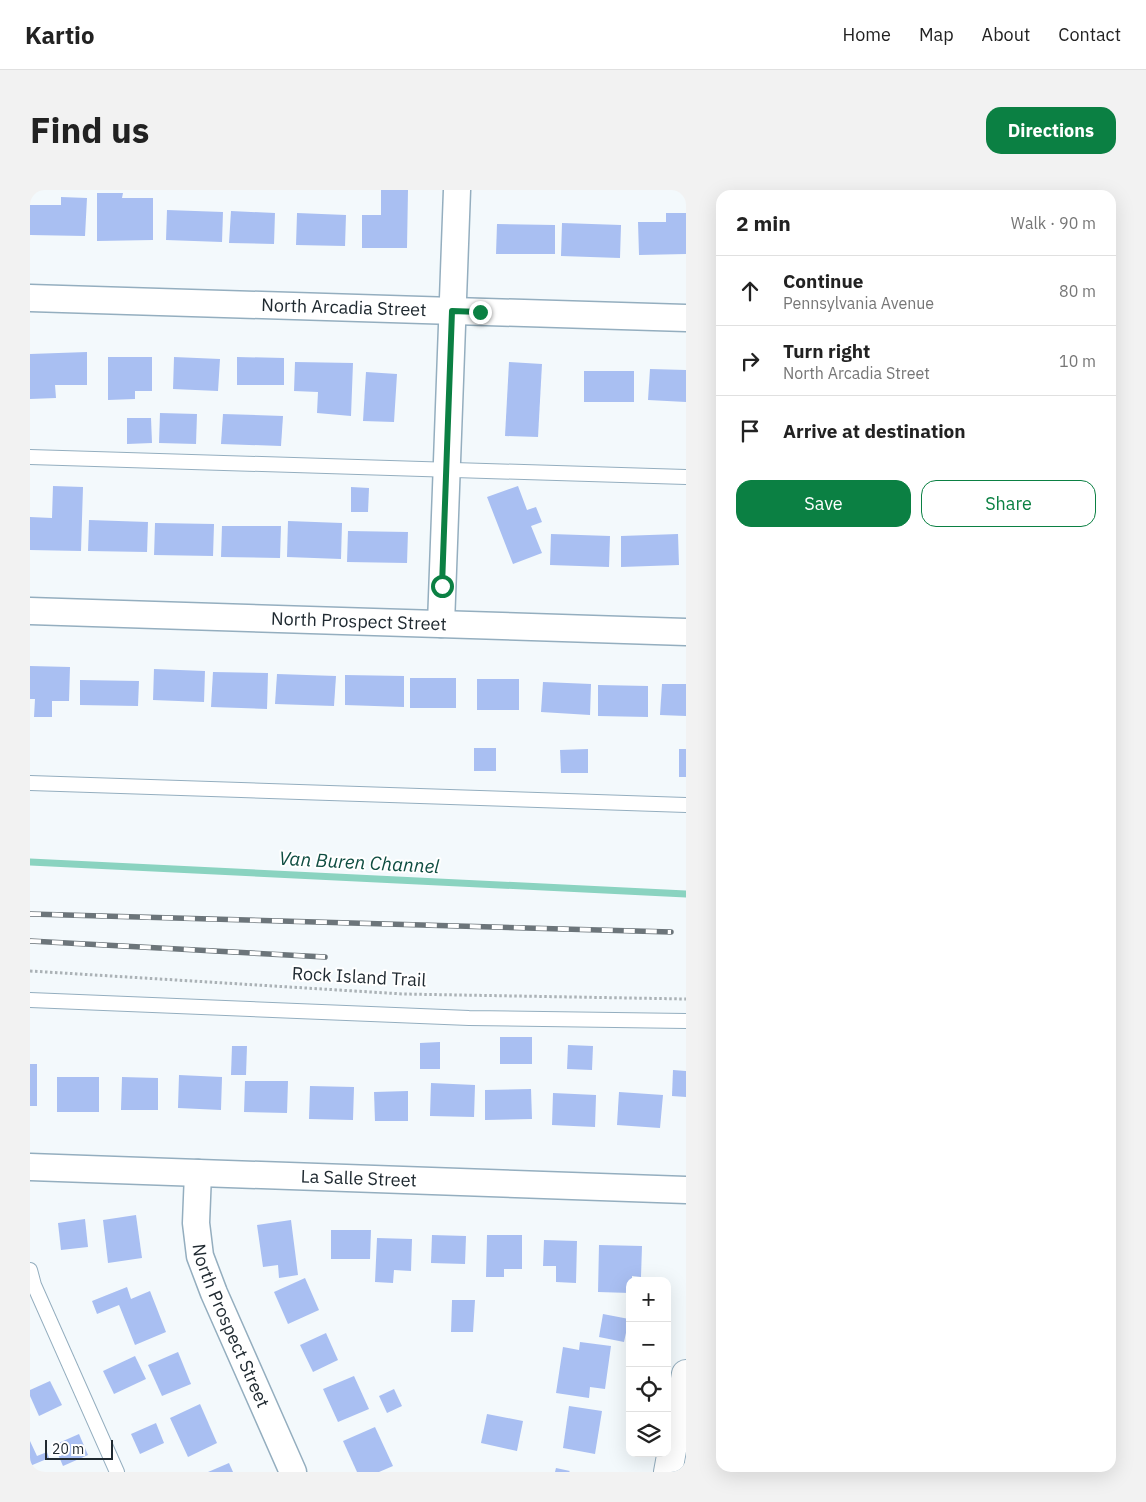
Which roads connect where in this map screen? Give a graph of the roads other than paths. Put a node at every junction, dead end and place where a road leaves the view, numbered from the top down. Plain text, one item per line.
1 (456, 190) edge
2 (30, 298) edge
3 (452, 311) junction
4 (686, 318) edge
5 (30, 457) edge
6 (447, 470) junction
7 (686, 477) edge
8 (30, 611) edge
9 (441, 624) junction
10 (686, 632) edge
11 (30, 783) edge
12 (686, 805) edge
13 (30, 1000) edge
14 (686, 1021) edge
15 (30, 1167) edge
16 (198, 1173) junction
17 (686, 1190) edge
18 (30, 1270) edge
19 (686, 1374) edge
20 (117, 1472) edge
21 (292, 1472) edge
22 (668, 1472) edge

1 - 3 street
2 - 3 street, North Arcadia Street
3 - 4 street, North Arcadia Street
3 - 6 street
5 - 6 lane
6 - 7 lane
6 - 9 street
8 - 9 street, North Prospect Street
9 - 10 street, North Prospect Street
11 - 12 lane
13 - 14 lane
15 - 16 street, La Salle Street
16 - 17 street, La Salle Street
16 - 21 street, North Prospect Street
18 - 20 lane
19 - 22 street

